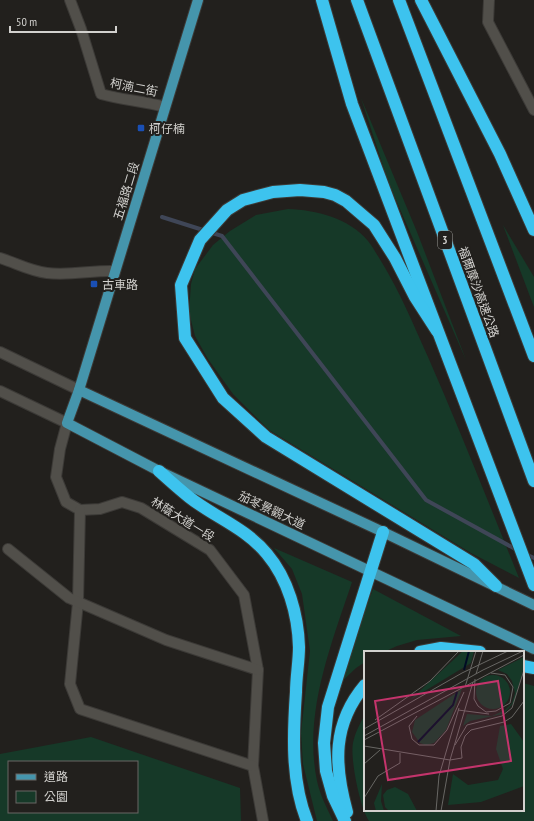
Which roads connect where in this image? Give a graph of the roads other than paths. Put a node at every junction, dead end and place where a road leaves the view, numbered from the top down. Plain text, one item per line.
1 (70, 0) edge
2 (198, 0) edge
3 (322, 0) edge
4 (357, 0) edge
5 (399, 0) edge
6 (421, 0) edge
7 (489, 0) edge
8 (165, 107) junction
9 (534, 110) edge
10 (534, 230) edge
11 (0, 258) edge
12 (115, 271) junction
13 (437, 331) junction
14 (0, 352) edge
15 (534, 356) edge
16 (79, 390) junction
17 (0, 391) edge
18 (67, 423) junction
19 (159, 471) junction
20 (534, 481) edge
21 (80, 510) junction
22 (383, 532) junction
23 (8, 549) dead end
24 (370, 570) junction
25 (534, 585) edge
26 (496, 586) junction
27 (78, 602) junction
28 (534, 605) edge
29 (534, 649) edge
30 (425, 651) edge
31 (470, 651) edge
32 (524, 666) edge
33 (534, 668) edge
34 (258, 670) junction
35 (364, 686) edge
36 (253, 766) junction
37 (263, 821) edge
38 (306, 821) edge
39 (345, 821) edge
40 (349, 821) edge

1 - 8 street, 柯湳二街
2 - 8 main road, 五福路二段
3 - 13 highway
4 - 20 highway, 福爾摩沙高速公路 / 3
5 - 15 highway
6 - 10 highway
7 - 9 street
8 - 12 main road, 五福路二段
11 - 12 street
12 - 16 main road, 五福路二段
13 - 25 highway
13 - 26 highway
14 - 16 street
16 - 18 main road, 五福路二段
16 - 22 main road
17 - 18 street, 茄苳景觀大道
18 - 19 main road, 茄苳景觀大道
18 - 21 street
19 - 24 main road, 茄苳景觀大道
19 - 38 highway
21 - 27 street
21 - 34 street, 林蔭大道一段
22 - 24 highway
22 - 26 main road
23 - 27 street
24 - 29 main road, 茄苳景觀大道
24 - 39 highway
26 - 28 main road
27 - 34 street
27 - 36 street
30 - 31 highway
32 - 33 highway
34 - 36 street, 林蔭大道一段
35 - 40 highway
36 - 37 street, 林蔭大道一段

